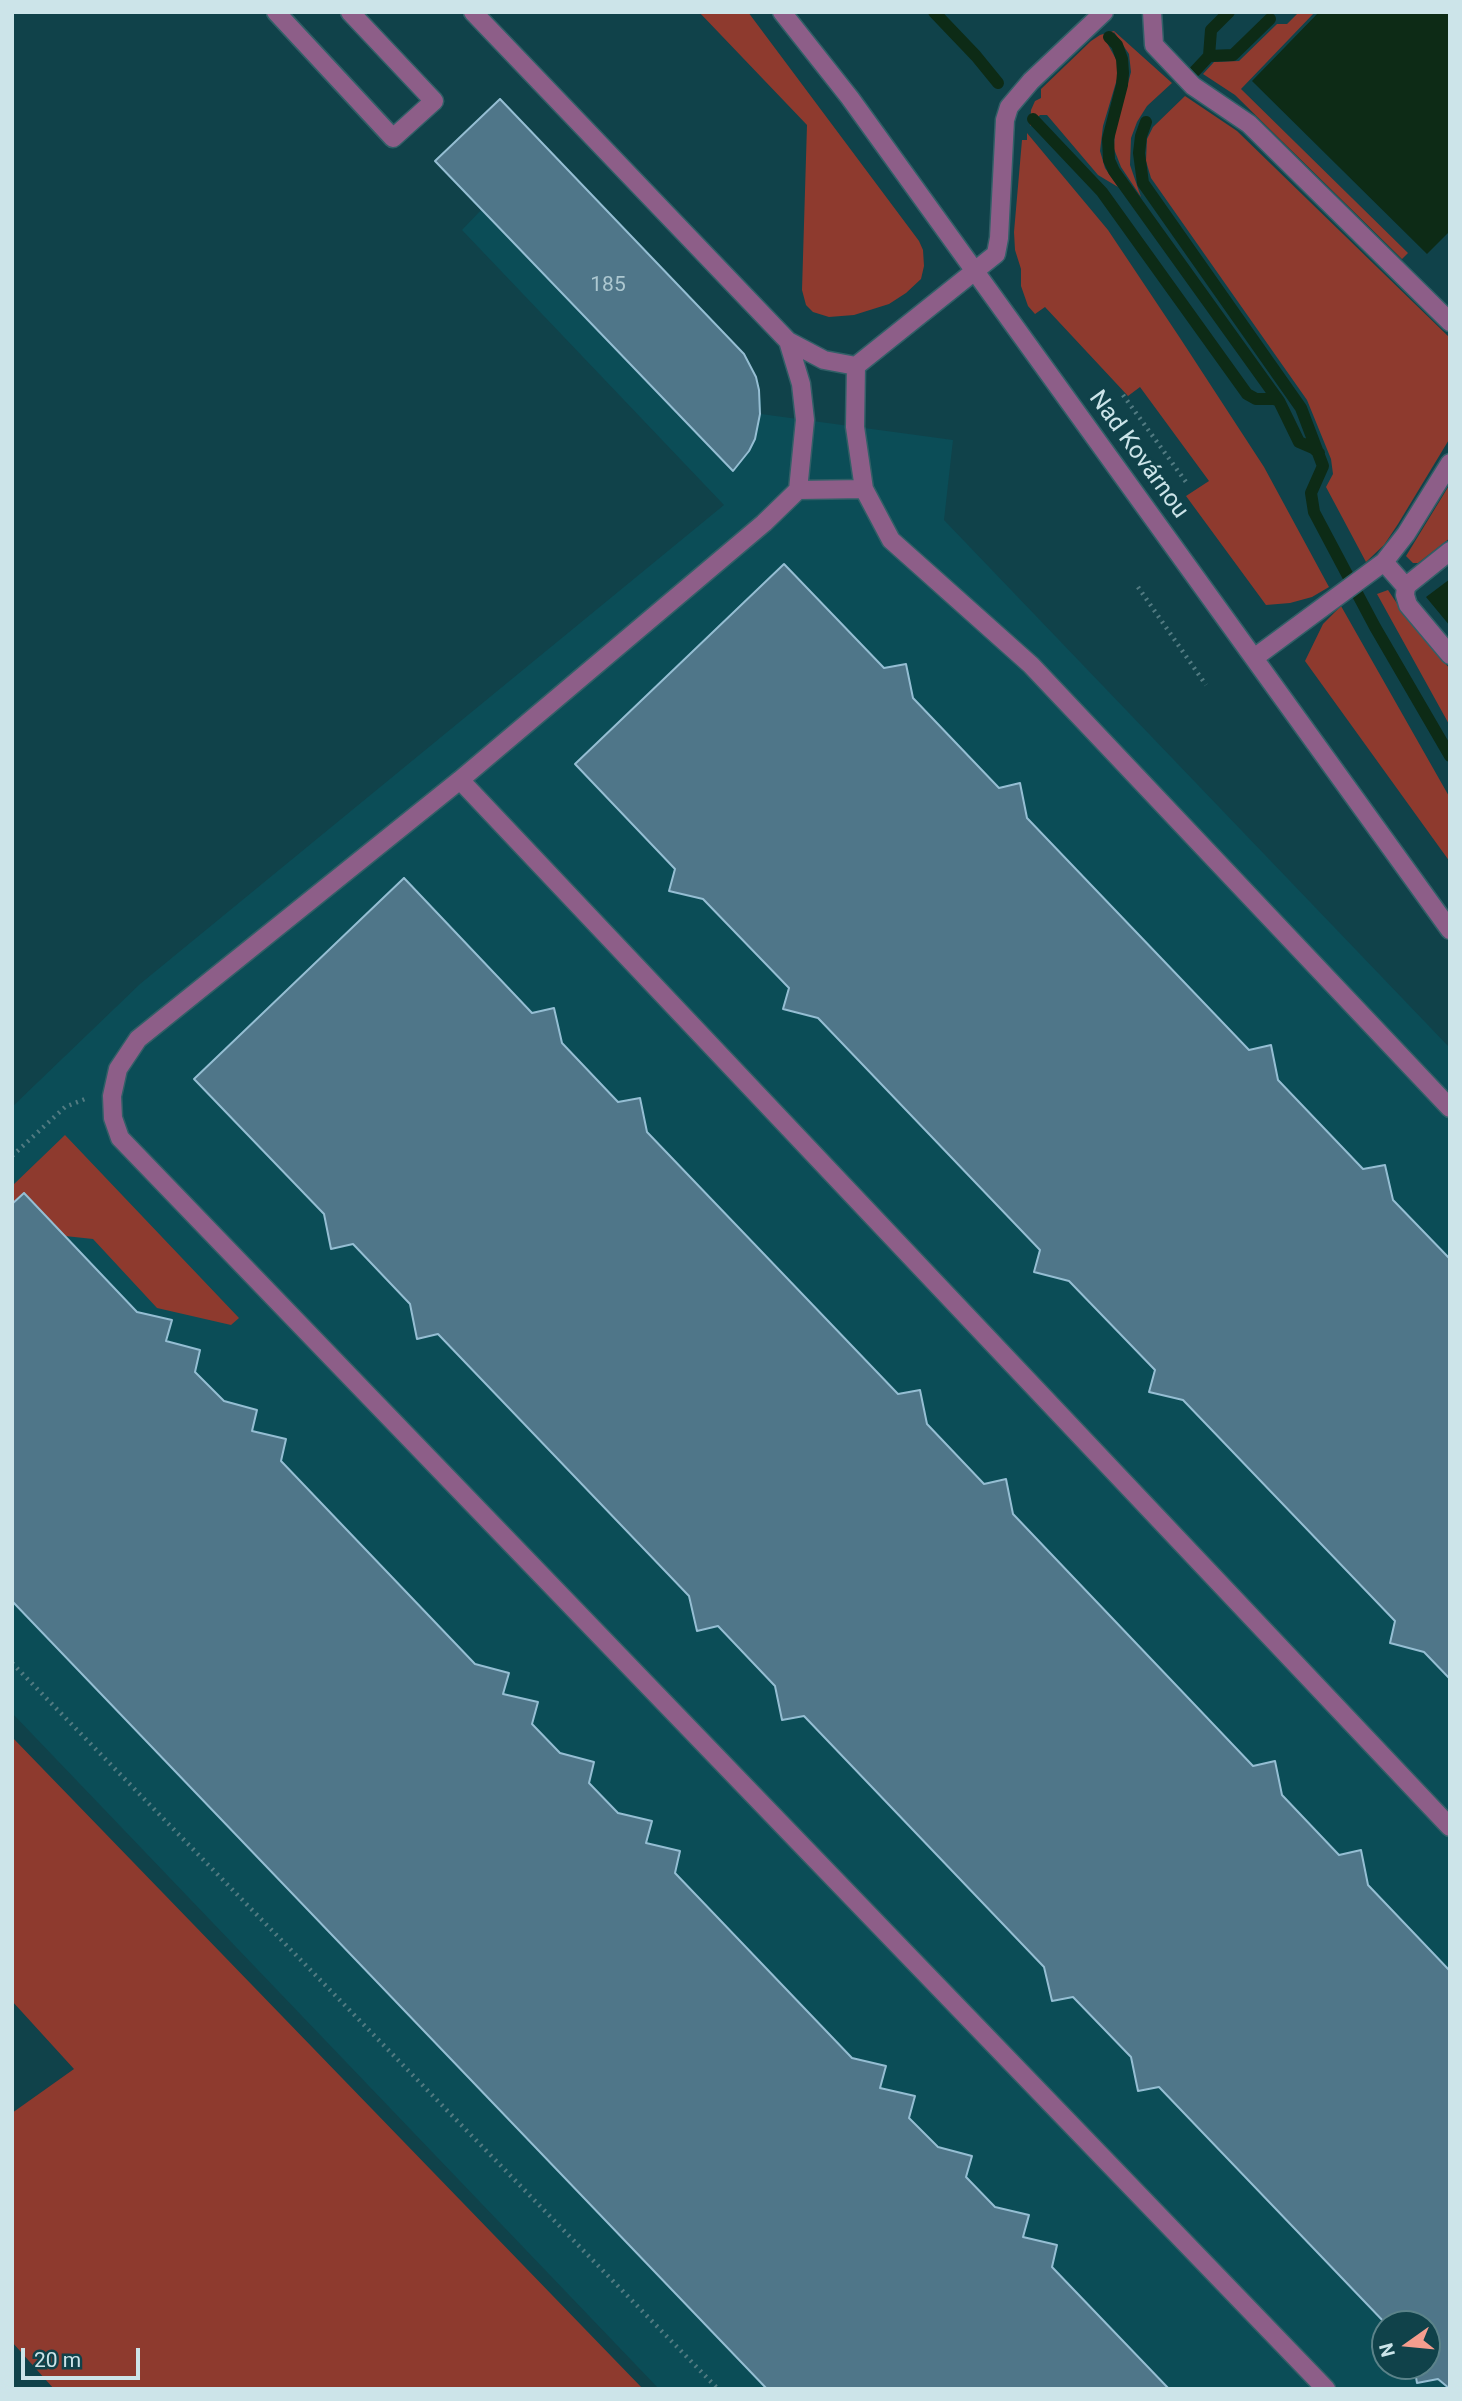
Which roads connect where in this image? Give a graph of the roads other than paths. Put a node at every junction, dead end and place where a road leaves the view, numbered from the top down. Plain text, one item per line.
1 (276, 12) edge
2 (351, 12) edge
3 (473, 12) edge
4 (782, 12) edge
5 (1104, 12) edge
6 (1152, 12) edge
7 (975, 272) junction
8 (1450, 322) edge
9 (788, 341) junction
10 (856, 366) junction
11 (1450, 463) edge
12 (864, 489) junction
13 (799, 490) junction
14 (1450, 551) edge
15 (1378, 567) junction
16 (1406, 587) junction
17 (1450, 655) edge
18 (1254, 658) junction
19 (460, 780) junction
20 (1450, 930) edge
21 (1450, 1108) edge
22 (1450, 1827) edge
23 (1326, 2389) edge

1 - 2 street
3 - 9 street
4 - 7 street, Nad Kovárnou
5 - 7 street
6 - 8 street
7 - 10 street
7 - 18 street, Nad Kovárnou
9 - 10 street
9 - 13 street
10 - 12 street
11 - 15 street
12 - 13 street
12 - 21 street
13 - 19 street
14 - 16 street
15 - 16 street
15 - 18 street
16 - 17 street
18 - 20 street, Nad Kovárnou
19 - 22 street
19 - 23 street

